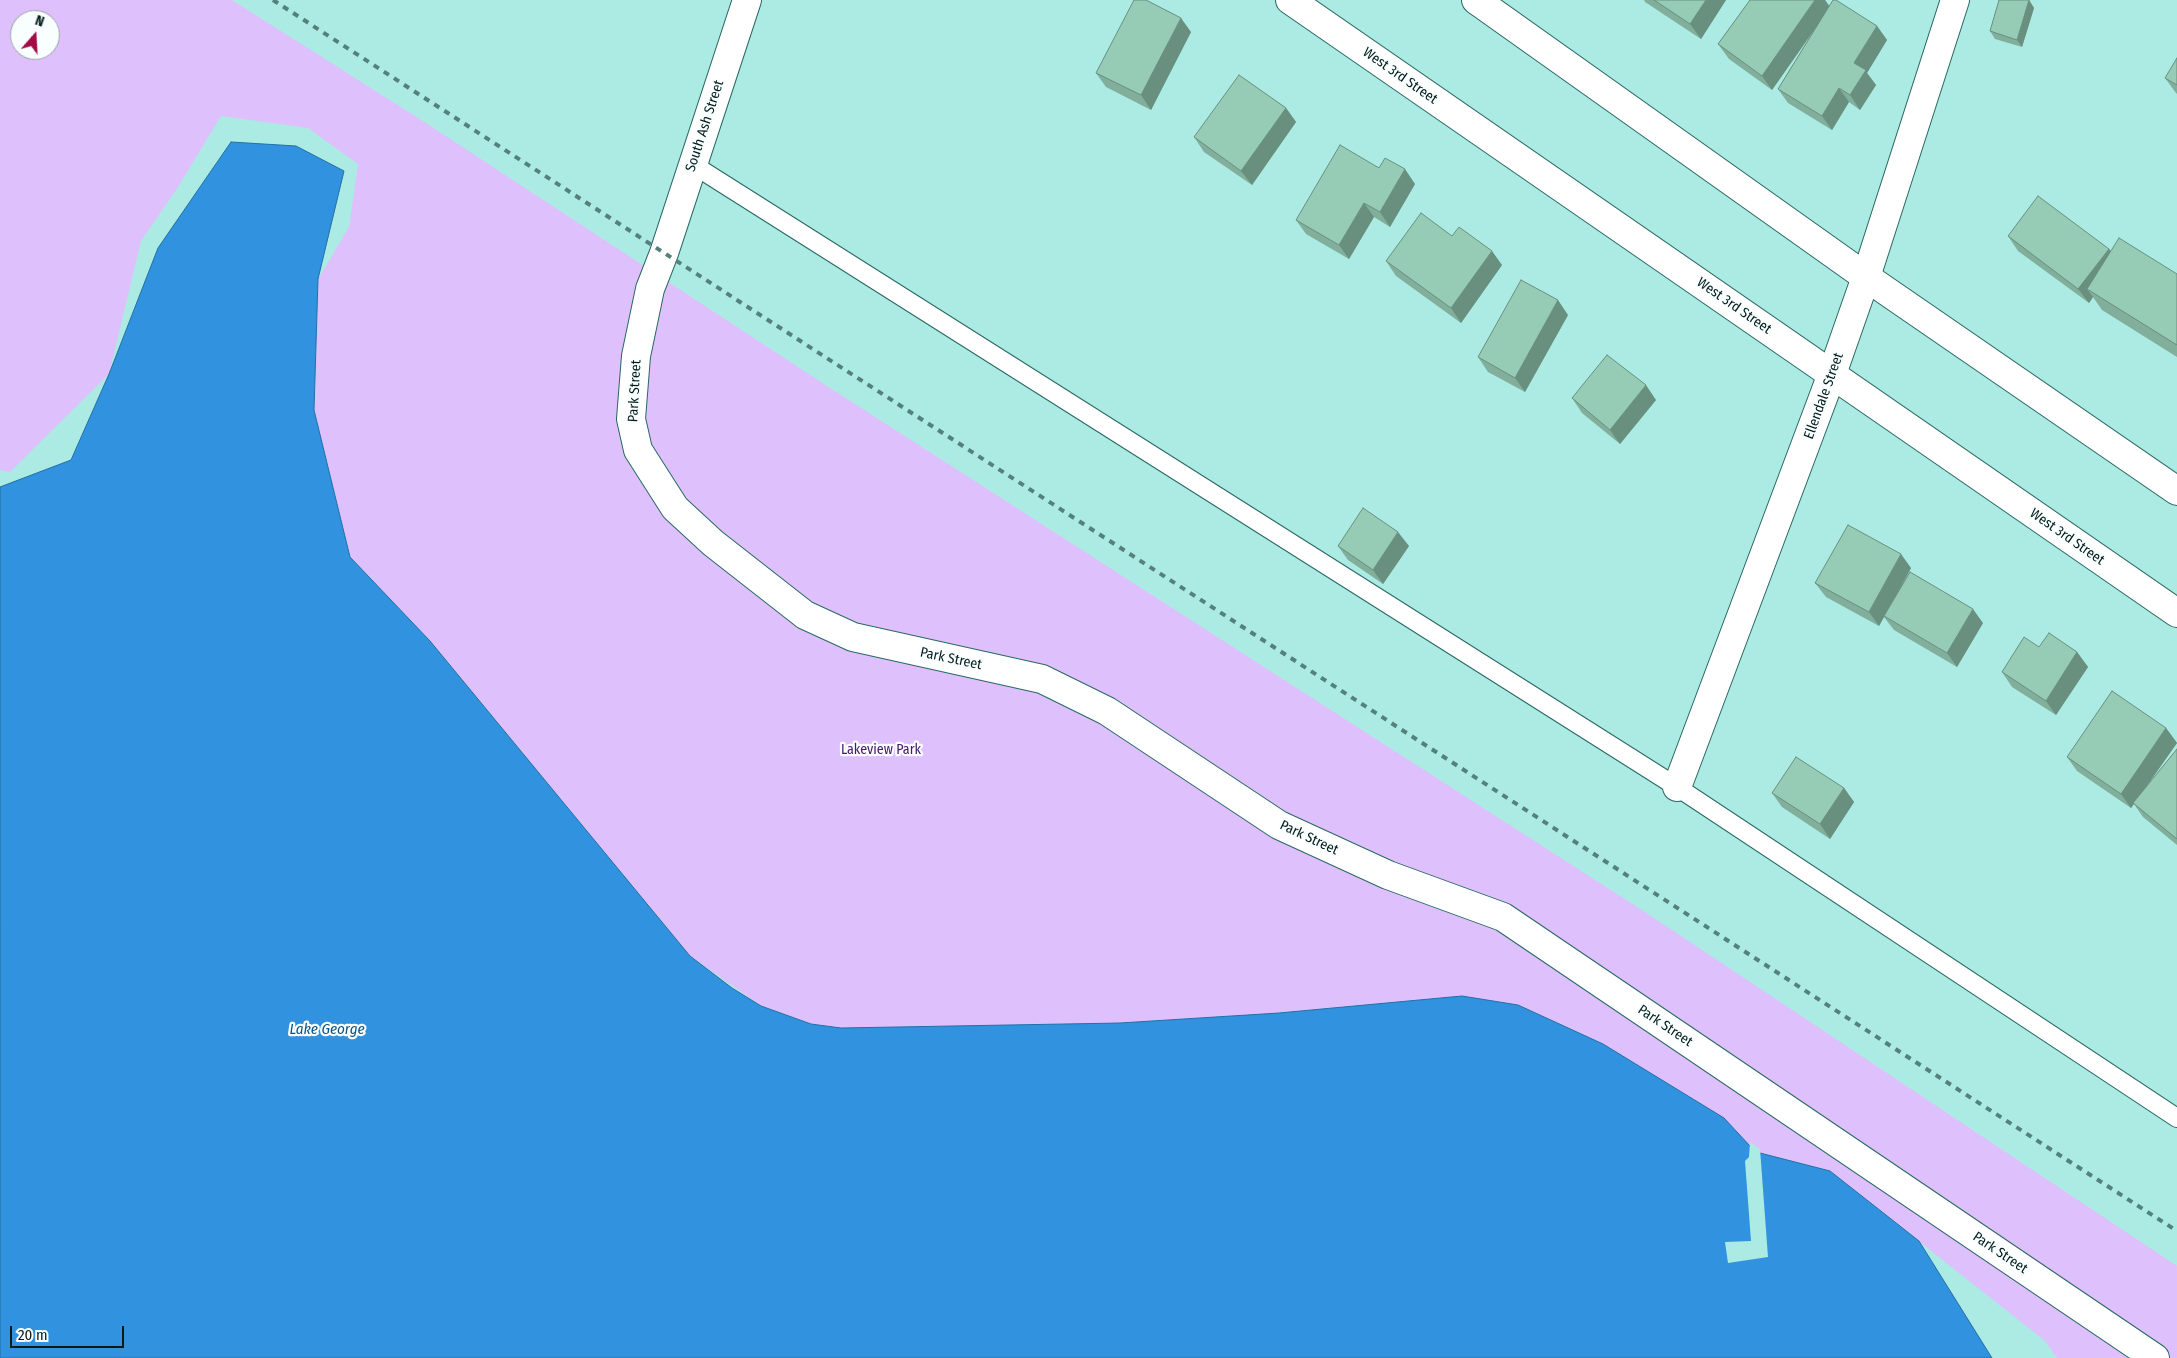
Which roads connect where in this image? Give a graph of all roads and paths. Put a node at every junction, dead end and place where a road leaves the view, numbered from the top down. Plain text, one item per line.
1 (747, 0) edge
2 (1290, 0) edge
3 (1476, 0) edge
4 (1955, 0) edge
5 (692, 164) junction
6 (664, 254) joint
7 (1866, 277) junction
8 (1832, 374) junction
9 (2177, 491) edge
10 (2177, 613) edge
11 (1677, 787) junction
12 (2177, 1118) edge
13 (2155, 1358) edge

1 - 5 street, South Ash Street
2 - 8 street, West 3rd Street
3 - 7 street
4 - 7 street, Ellendale Street
5 - 6 street, South Ash Street
5 - 11 lane
6 - 13 street, Park Street
7 - 8 street, Ellendale Street
7 - 9 street
8 - 10 street, West 3rd Street
8 - 11 street, Ellendale Street
11 - 12 lane

